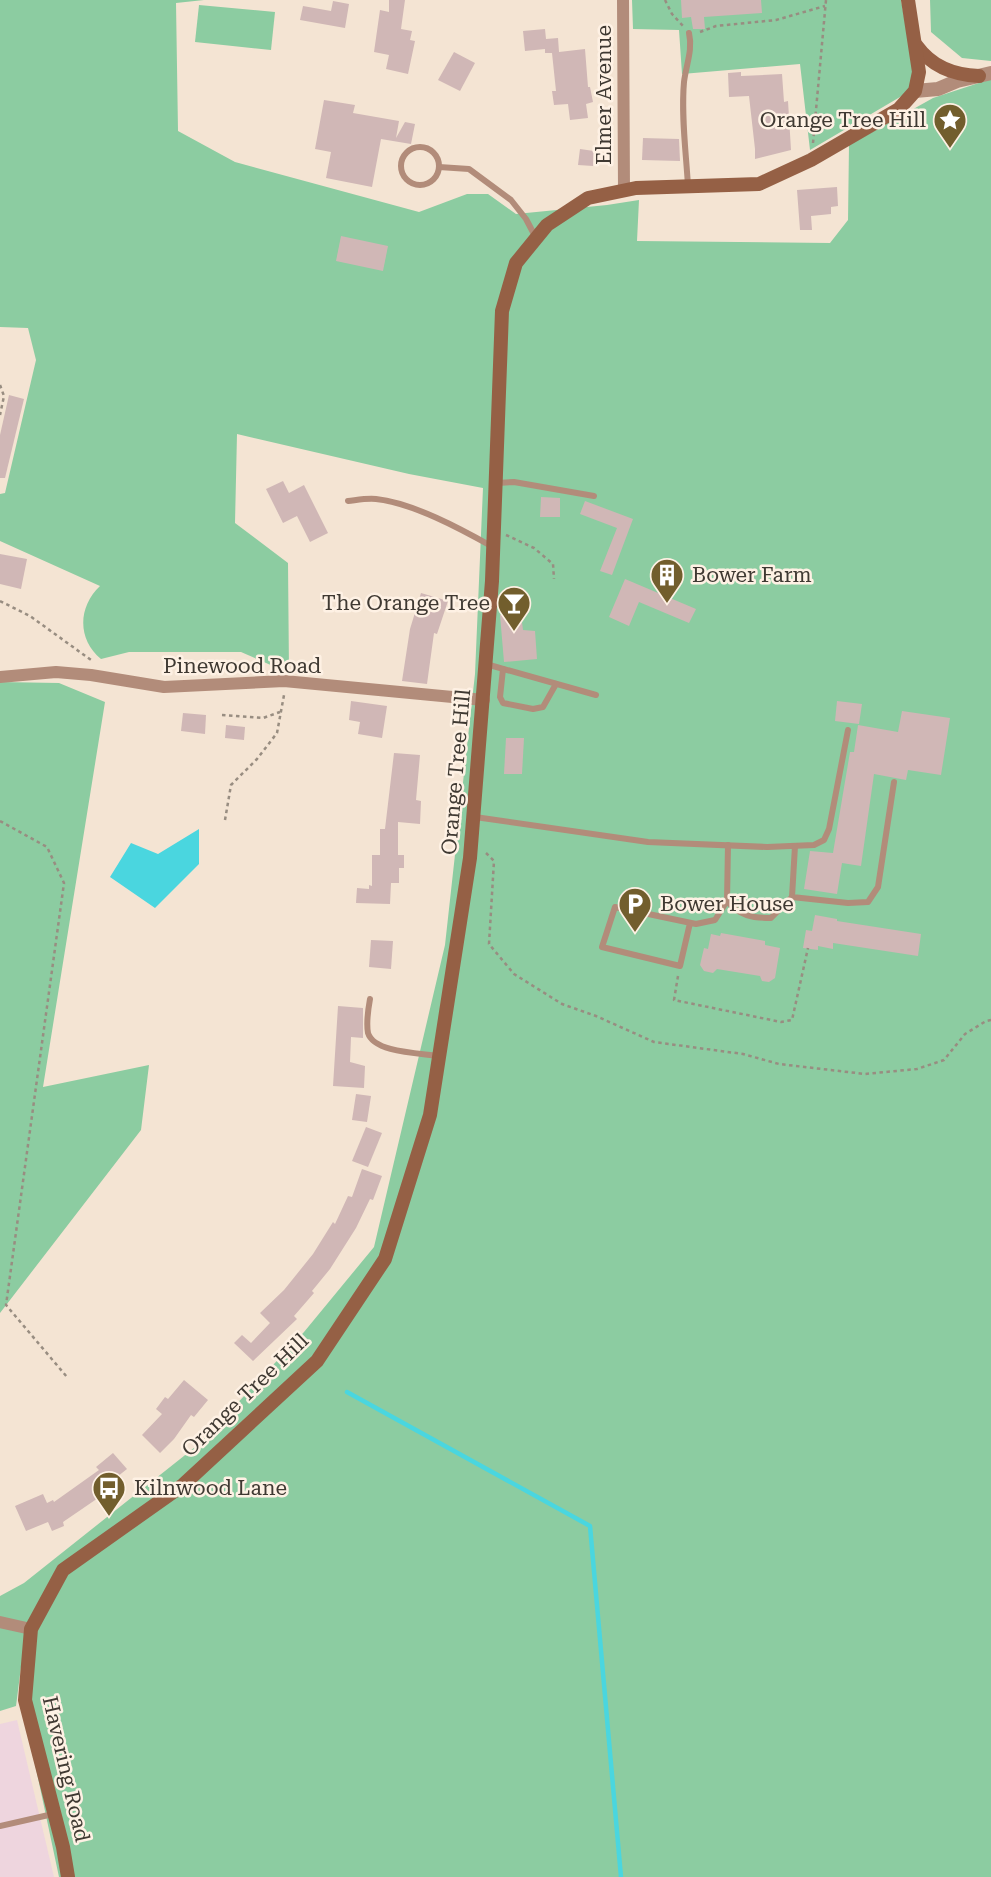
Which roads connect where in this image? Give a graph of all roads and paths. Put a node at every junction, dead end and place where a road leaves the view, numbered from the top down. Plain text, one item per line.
1 (623, 0) edge
2 (665, 0) edge
3 (826, 0) edge
4 (908, 0) edge
5 (825, 6) junction
6 (689, 33) junction
7 (916, 45) junction
8 (985, 74) edge
9 (915, 91) junction
10 (811, 160) junction
11 (439, 167) junction
12 (688, 186) junction
13 (624, 190) junction
14 (536, 239) junction
15 (0, 385) edge
16 (0, 415) edge
17 (496, 483) junction
18 (594, 496) dead end
19 (348, 500) dead end
20 (493, 540) junction
21 (554, 579) dead end
22 (0, 601) edge
23 (486, 664) junction
24 (503, 669) junction
25 (0, 677) edge
26 (116, 679) junction
27 (286, 681) junction
28 (556, 684) junction
29 (596, 695) dead end
30 (484, 700) junction
31 (281, 712) junction
32 (222, 715) dead end
33 (848, 730) dead end
34 (894, 782) dead end
35 (473, 816) junction
36 (225, 820) dead end
37 (0, 821) edge
38 (472, 838) junction
39 (728, 845) junction
40 (795, 846) junction
41 (792, 897) junction
42 (727, 901) junction
43 (690, 923) junction
44 (808, 948) dead end
45 (680, 966) junction
46 (370, 999) dead end
47 (991, 1020) edge
48 (439, 1056) junction
49 (6, 1305) junction
50 (0, 1308) edge
51 (67, 1377) dead end
52 (0, 1622) edge
53 (31, 1629) junction
54 (54, 1814) junction
55 (0, 1825) edge
56 (68, 1877) edge

1 - 13 street, Elmer Avenue
2 - 6 path
3 - 5 path
4 - 7 main road
5 - 6 path
5 - 10 path
6 - 12 lane
7 - 8 main road
7 - 9 main road
8 - 9 street
9 - 10 main road, Orange Tree Hill
10 - 12 main road, Orange Tree Hill
11 - 11 lane
11 - 14 lane
12 - 13 main road, Orange Tree Hill
13 - 14 main road, Orange Tree Hill
14 - 17 main road, Orange Tree Hill
15 - 16 path
17 - 18 lane
17 - 20 main road, Orange Tree Hill
19 - 20 lane
20 - 21 path
20 - 23 main road, Orange Tree Hill
22 - 26 path
23 - 24 lane
23 - 30 main road, Orange Tree Hill
24 - 28 lane
24 - 28 lane
25 - 26 street, Pinewood Road
26 - 27 street, Pinewood Road
27 - 30 street, Pinewood Road
27 - 31 path
28 - 29 lane
30 - 35 main road, Orange Tree Hill
31 - 32 path
31 - 36 path
33 - 40 lane
34 - 41 lane
35 - 38 main road, Orange Tree Hill
35 - 39 lane
37 - 49 path
38 - 47 path
38 - 48 main road, Orange Tree Hill
39 - 40 lane
39 - 42 lane
40 - 41 lane
41 - 42 lane
42 - 43 lane
43 - 45 lane
43 - 45 lane
44 - 45 path
46 - 48 lane
48 - 53 main road, Orange Tree Hill
49 - 50 path
49 - 51 path
52 - 53 street
53 - 54 main road, Havering Road
54 - 55 lane
54 - 56 main road, Havering Road

